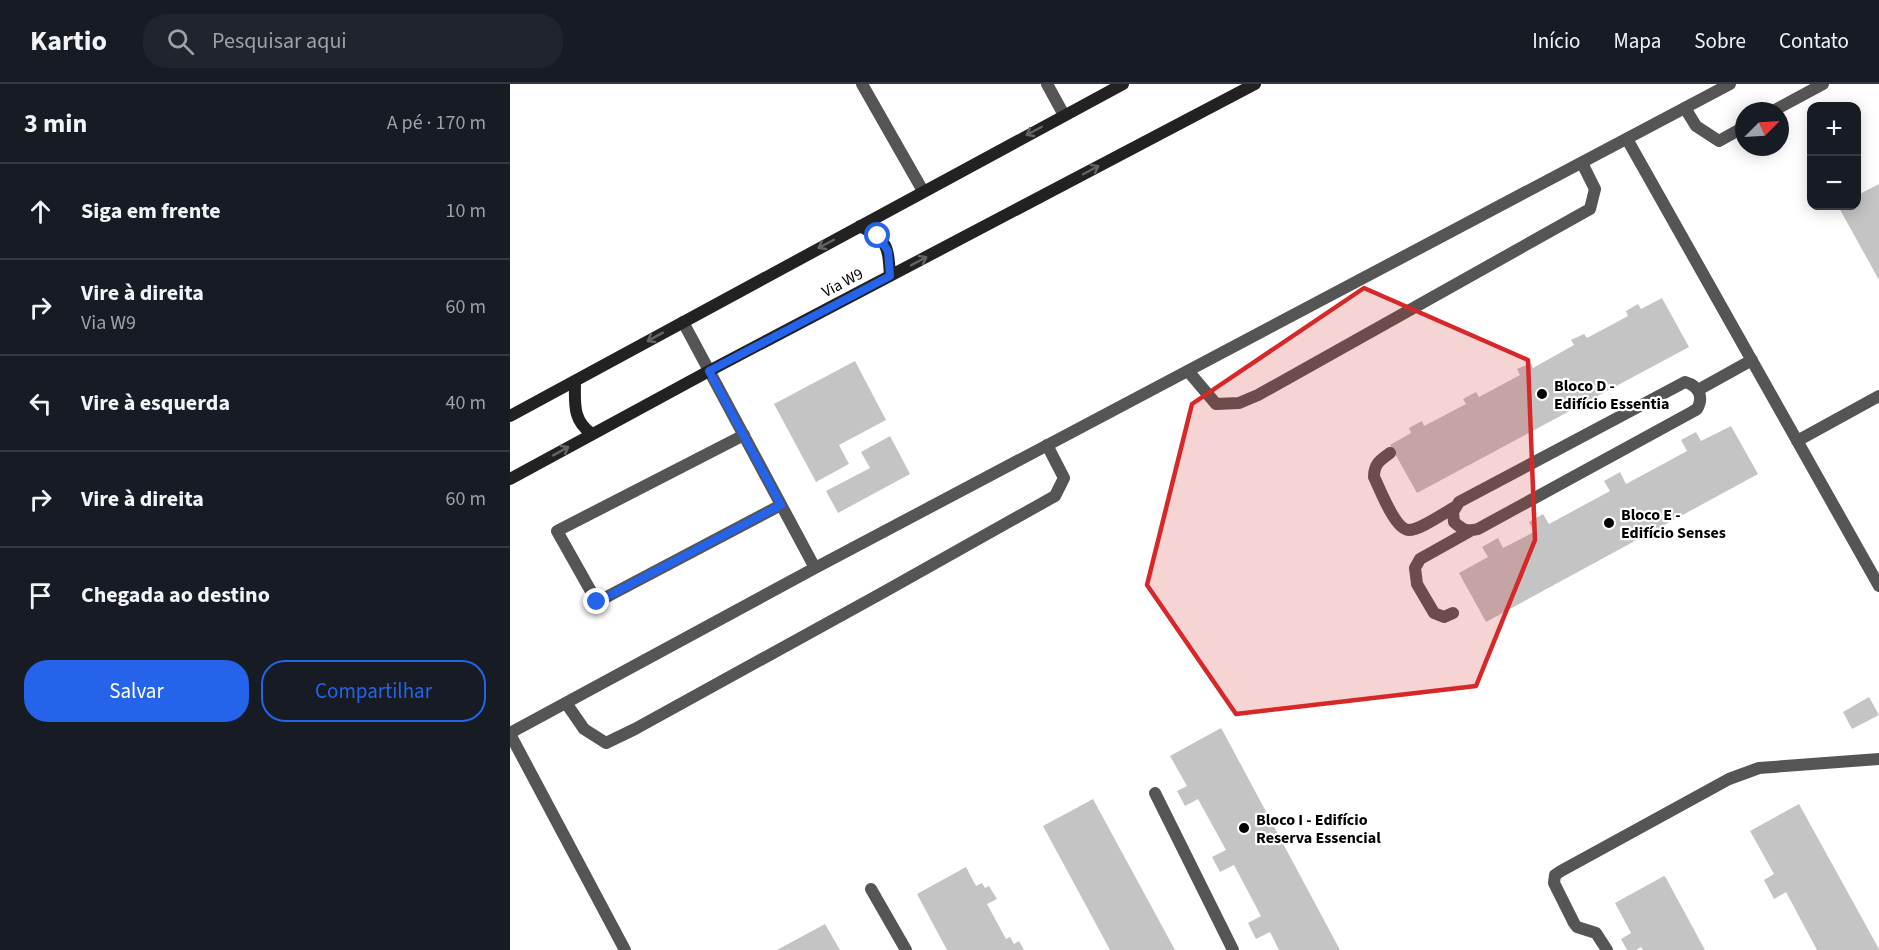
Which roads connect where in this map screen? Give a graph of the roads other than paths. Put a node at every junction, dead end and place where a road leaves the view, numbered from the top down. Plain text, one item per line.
1 (862, 84) edge
2 (1047, 84) edge
3 (1123, 84) edge
4 (1255, 84) edge
5 (1730, 84) edge
6 (1822, 84) edge
7 (1789, 102) edge
8 (1685, 108) junction
9 (1064, 115) junction
10 (1735, 132) edge
11 (1627, 139) junction
12 (1582, 163) junction
13 (923, 191) junction
14 (860, 226) junction
15 (890, 276) junction
16 (683, 322) junction
17 (1752, 360) junction
18 (709, 371) junction
19 (1188, 371) junction
20 (575, 381) junction
21 (1698, 390) junction
22 (1879, 396) edge
23 (510, 416) edge
24 (592, 435) junction
25 (744, 435) junction
26 (1797, 441) junction
27 (1047, 445) junction
28 (1390, 453) dead end
29 (510, 479) edge
30 (781, 505) junction
31 (1455, 507) junction
32 (1470, 531) junction
33 (815, 568) junction
34 (1879, 586) edge
35 (1453, 613) dead end
36 (566, 702) junction
37 (510, 734) edge
38 (1879, 759) edge
39 (1155, 793) dead end
40 (871, 889) dead end
41 (626, 950) edge
42 (906, 950) edge
43 (1233, 950) edge
44 (1607, 950) edge

1 - 13 street
2 - 9 street
3 - 9 street
15 -> 4 street, Via W9
5 - 8 street
6 - 7 street
8 - 10 street
8 - 11 street
9 -> 13 street
11 - 12 street
11 - 17 street
12 - 19 street
12 - 19 street
13 - 14 street
14 - 15 street
14 -> 16 street
15 - 18 street, Via W9
16 - 18 street
16 -> 20 street
17 - 21 street
17 - 26 street
18 - 24 street, Via W9
18 - 25 street
19 - 27 street
20 - 23 street
20 - 24 street
21 - 31 street
21 - 32 street
22 - 26 street
29 -> 24 street, Via W9
25 - 30 street
25 - 30 street
26 - 34 street
27 - 33 street
27 - 36 street
28 - 31 street
30 - 33 street
31 - 32 street
32 - 35 street
33 - 36 street
36 - 37 street
37 - 41 street
38 - 44 street
39 - 43 street
40 - 42 street

